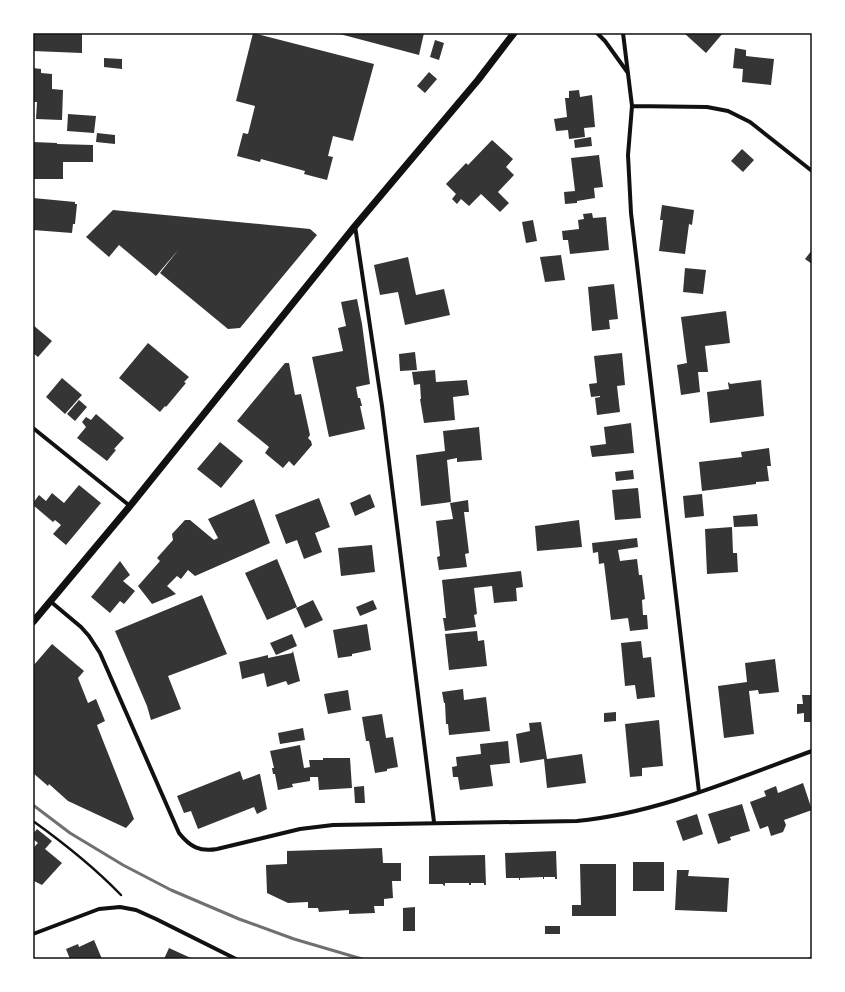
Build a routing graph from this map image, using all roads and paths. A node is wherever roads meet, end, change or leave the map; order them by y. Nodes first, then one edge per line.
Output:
1 (514, 33) edge
2 (596, 33) edge
3 (623, 33) edge
4 (628, 74) junction
5 (632, 106) junction
6 (812, 171) edge
7 (355, 226) junction
8 (33, 428) edge
9 (130, 506) junction
10 (50, 601) junction
11 (33, 622) edge
12 (812, 751) edge
13 (699, 792) junction
14 (33, 821) edge
15 (434, 822) junction
16 (136, 910) junction
17 (33, 934) edge
18 (227, 957) edge
19 (236, 959) edge

1 - 7 street
2 - 4 street
3 - 4 street
4 - 5 street
5 - 6 street
5 - 13 street
7 - 9 street
7 - 15 street
8 - 9 street
9 - 10 street
10 - 11 street
10 - 15 street
12 - 13 street
13 - 15 street
14 - 16 path
16 - 17 street
16 - 18 street
18 - 19 street

